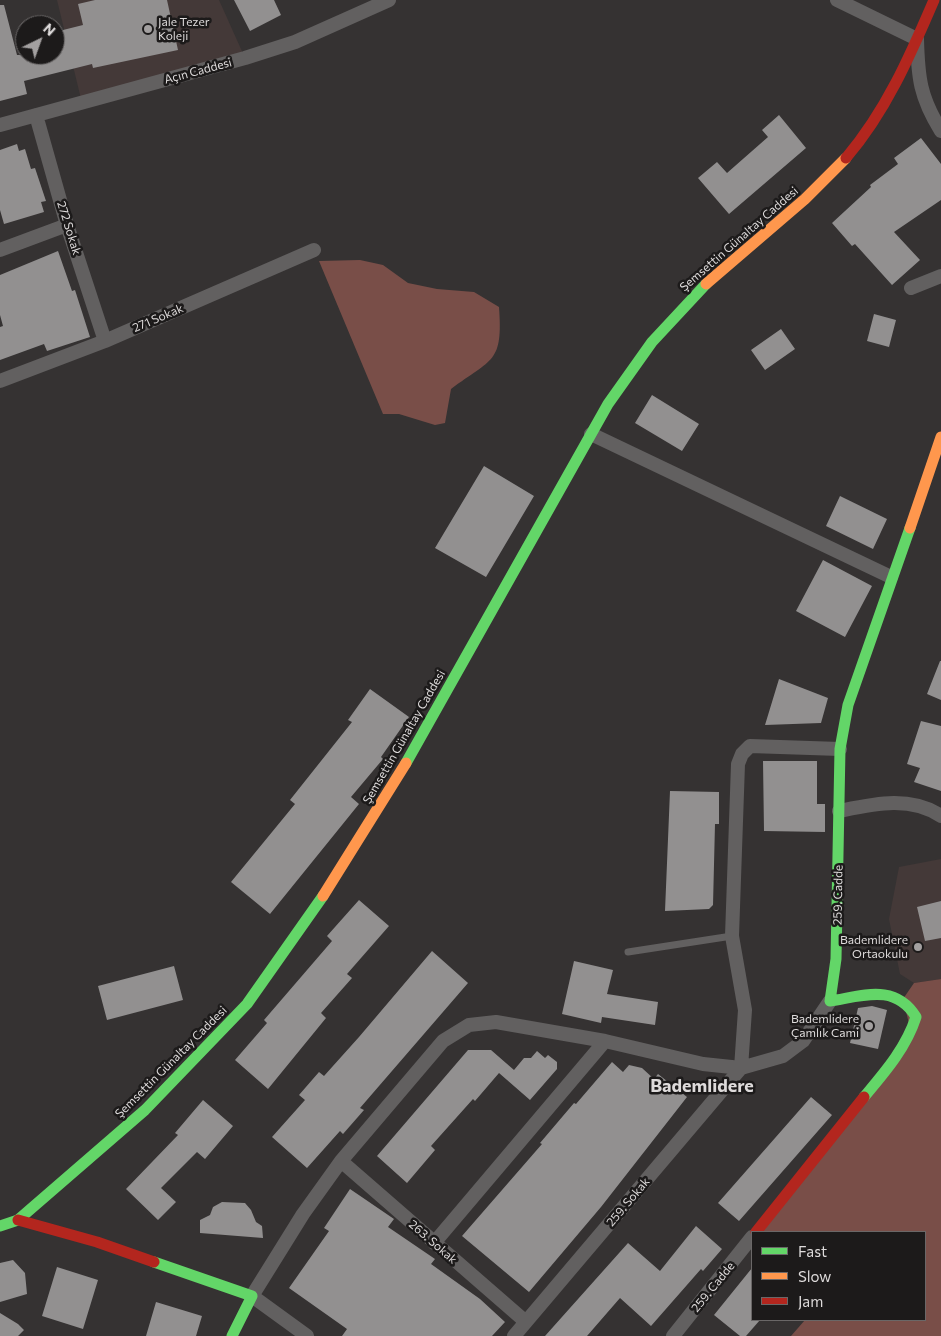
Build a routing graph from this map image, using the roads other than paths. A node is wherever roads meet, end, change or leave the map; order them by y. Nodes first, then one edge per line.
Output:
1 (389, 0) edge
2 (838, 0) edge
3 (934, 0) edge
4 (917, 39) junction
5 (36, 115) junction
6 (0, 125) edge
7 (941, 131) edge
8 (67, 225) junction
9 (0, 250) edge
10 (314, 250) dead end
11 (941, 276) edge
12 (911, 288) dead end
13 (105, 341) junction
14 (0, 381) edge
15 (592, 434) junction
16 (941, 437) edge
17 (891, 577) junction
18 (840, 749) junction
19 (839, 811) junction
20 (941, 816) edge
21 (732, 936) junction
22 (628, 952) dead end
23 (830, 1001) junction
24 (605, 1041) junction
25 (741, 1068) junction
26 (340, 1161) junction
27 (18, 1220) junction
28 (0, 1226) edge
29 (757, 1231) edge
30 (751, 1238) edge
31 (434, 1242) junction
32 (252, 1296) junction
33 (526, 1322) junction
34 (232, 1336) edge
35 (307, 1336) edge
36 (514, 1336) edge
37 (673, 1336) edge

1 - 5 street, Açın Caddesi
2 - 4 street
3 - 4 street, Şemsettin Günaltay Caddesi
4 - 7 street
4 - 15 street, Şemsettin Günaltay Caddesi
5 - 6 street, Açın Caddesi
5 - 8 street, 272 Sokak
8 - 9 street
8 - 13 street, 272 Sokak
10 - 13 street, 271 Sokak
11 - 12 street
13 - 14 street, 271 Sokak
15 - 17 street
15 - 27 street, Şemsettin Günaltay Caddesi
16 - 17 street, 259. Cadde
17 - 18 street, 259. Cadde
18 - 19 street, 259. Cadde
18 - 21 street
19 - 20 street
19 - 23 street, 259. Cadde
21 - 22 lane
21 - 25 street
23 - 25 street
23 - 29 street
24 - 25 street
24 - 26 street
24 - 31 street
25 - 33 street, 259. Sokak
26 - 31 street, 263. Sokak
26 - 32 street
27 - 28 street
27 - 32 street
30 - 37 street, 259. Cadde
31 - 33 street, 263. Sokak
32 - 34 street
32 - 35 street
33 - 36 street, 259. Sokak

